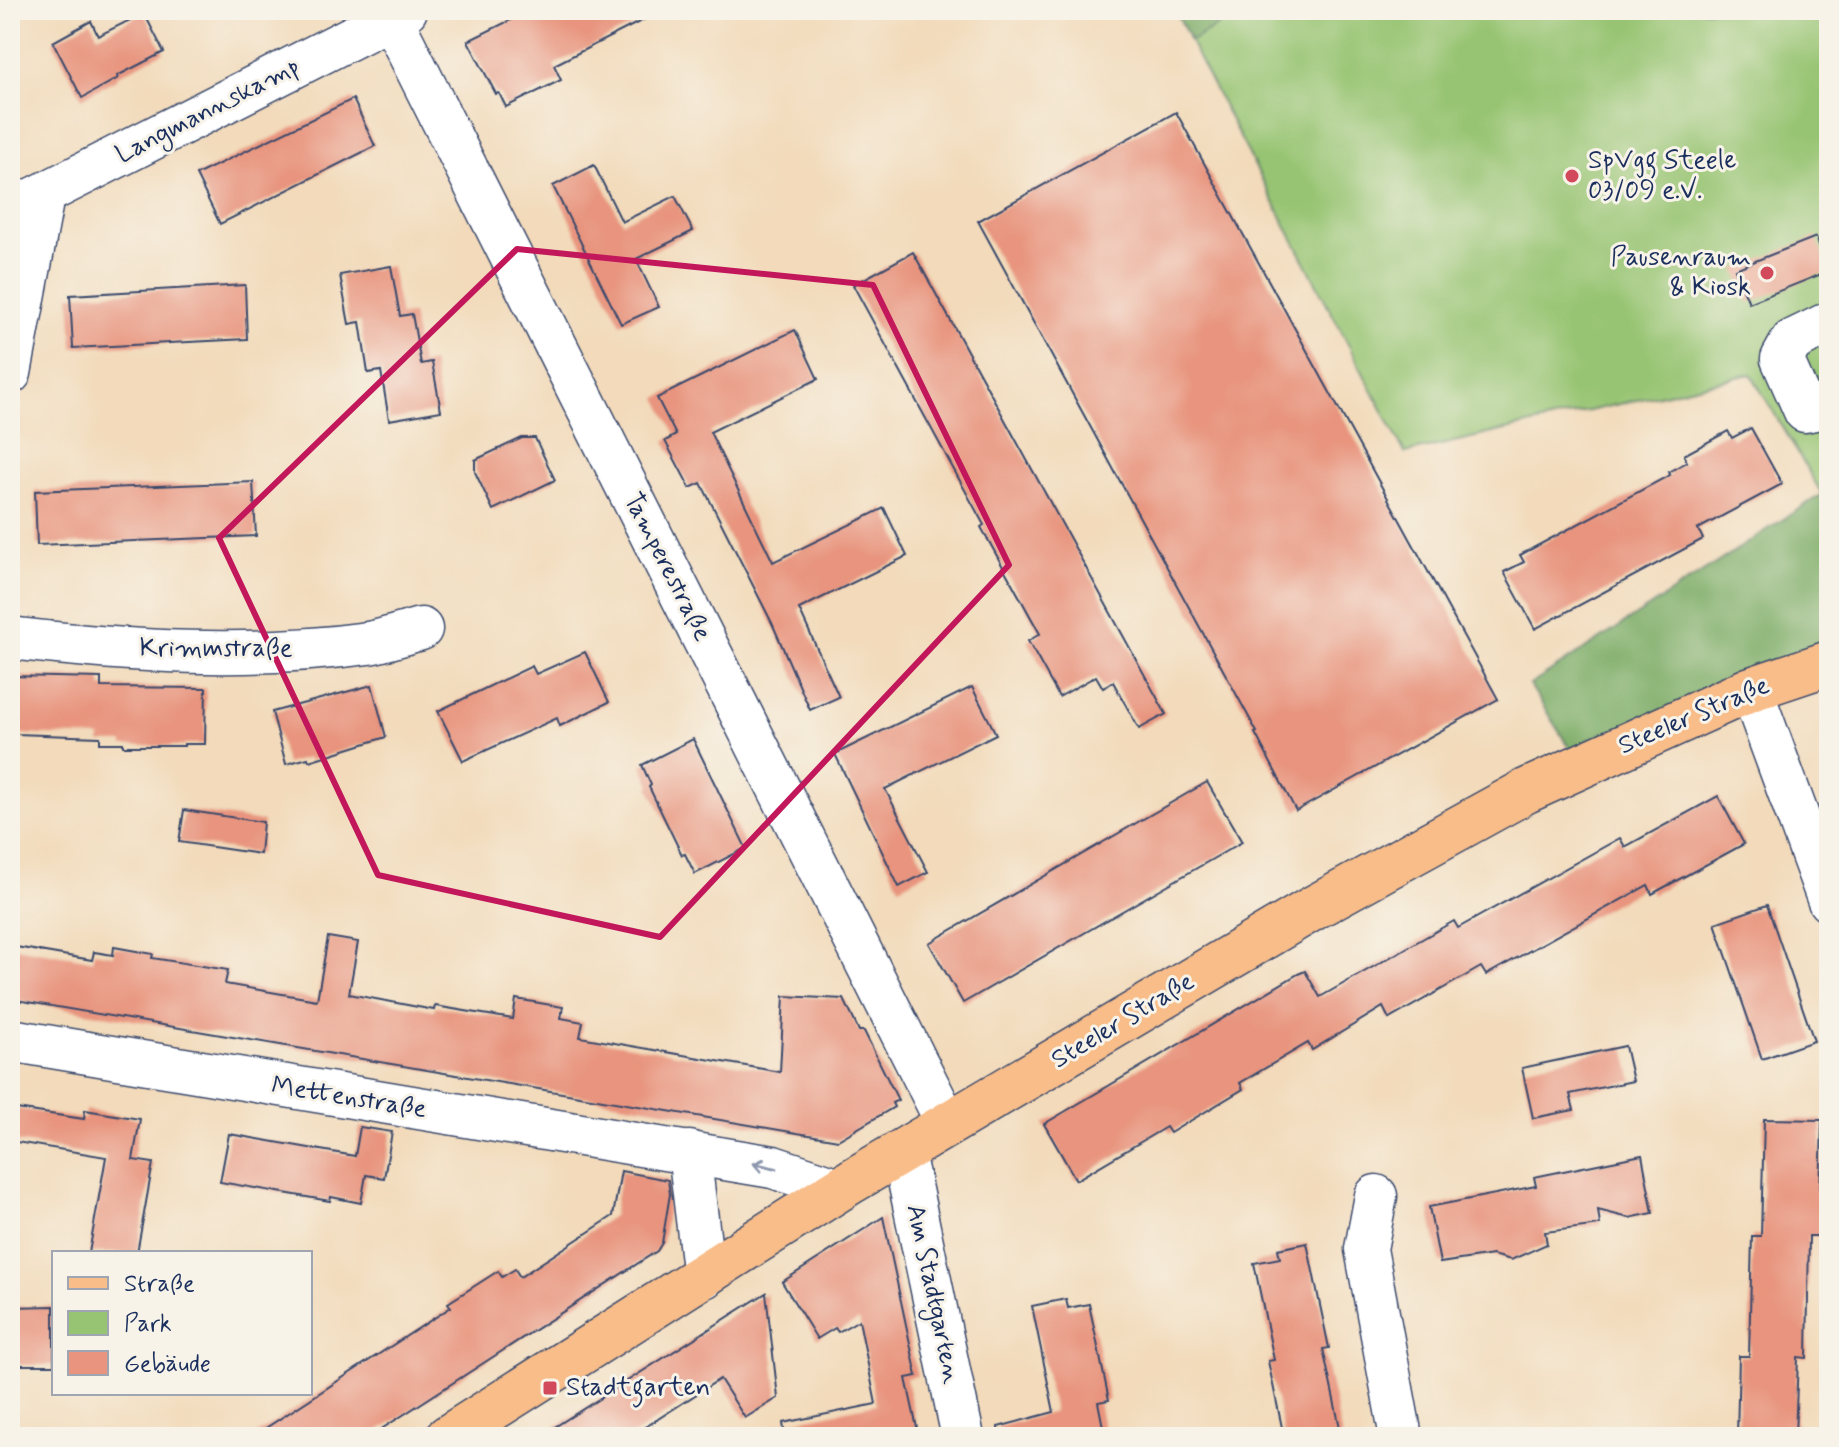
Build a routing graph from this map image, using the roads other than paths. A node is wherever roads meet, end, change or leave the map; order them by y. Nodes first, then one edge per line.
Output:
1 (394, 13) edge
2 (27, 204) edge
3 (1829, 323) edge
4 (10, 373) edge
5 (1829, 406) edge
6 (421, 629) dead end
7 (10, 638) edge
8 (1829, 663) edge
9 (1751, 689) junction
10 (1829, 901) edge
11 (10, 1040) edge
12 (948, 1125) junction
13 (689, 1152) junction
14 (903, 1152) junction
15 (839, 1189) junction
16 (1376, 1196) dead end
17 (704, 1277) junction
18 (448, 1437) edge
19 (963, 1437) edge
20 (1401, 1437) edge

1 - 2 street, Langmannskamp
1 - 12 street, Tamperestraße
2 - 4 street
3 - 5 street
6 - 7 street, Krimmstraße
8 - 9 main road, Steeler Straße
9 - 10 street
9 - 12 main road, Steeler Straße
11 - 13 street, Mettenstraße
12 - 14 main road, Steeler Straße
15 -> 13 street, Mettenstraße
13 - 17 street
14 - 15 main road, Steeler Straße
14 - 19 street, Am Stadtgarten
15 - 17 main road, Steeler Straße
16 - 20 street
17 - 18 main road, Steeler Straße

